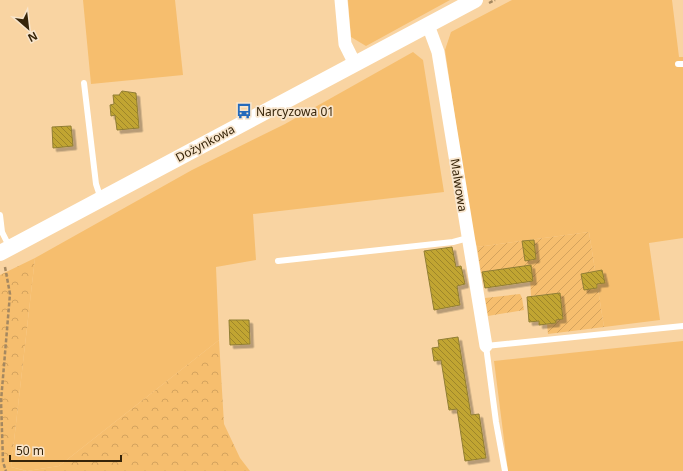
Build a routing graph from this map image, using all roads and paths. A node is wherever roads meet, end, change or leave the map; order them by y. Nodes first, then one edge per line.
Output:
1 (341, 0) edge
2 (475, 0) edge
3 (428, 26) junction
4 (356, 64) junction
5 (84, 83) dead end
6 (101, 199) junction
7 (0, 216) edge
8 (468, 238) junction
9 (3, 252) edge
10 (278, 261) dead end
11 (683, 326) edge
12 (486, 346) junction
13 (6, 471) edge
14 (505, 471) edge

1 - 4 street
2 - 3 street, Dożynkowa
3 - 4 street, Dożynkowa
3 - 8 street, Malwowa
4 - 6 street, Dożynkowa
5 - 6 lane
6 - 9 street, Dożynkowa
7 - 9 lane
8 - 10 lane
8 - 12 street, Malwowa
9 - 13 path
11 - 12 lane
12 - 14 lane

